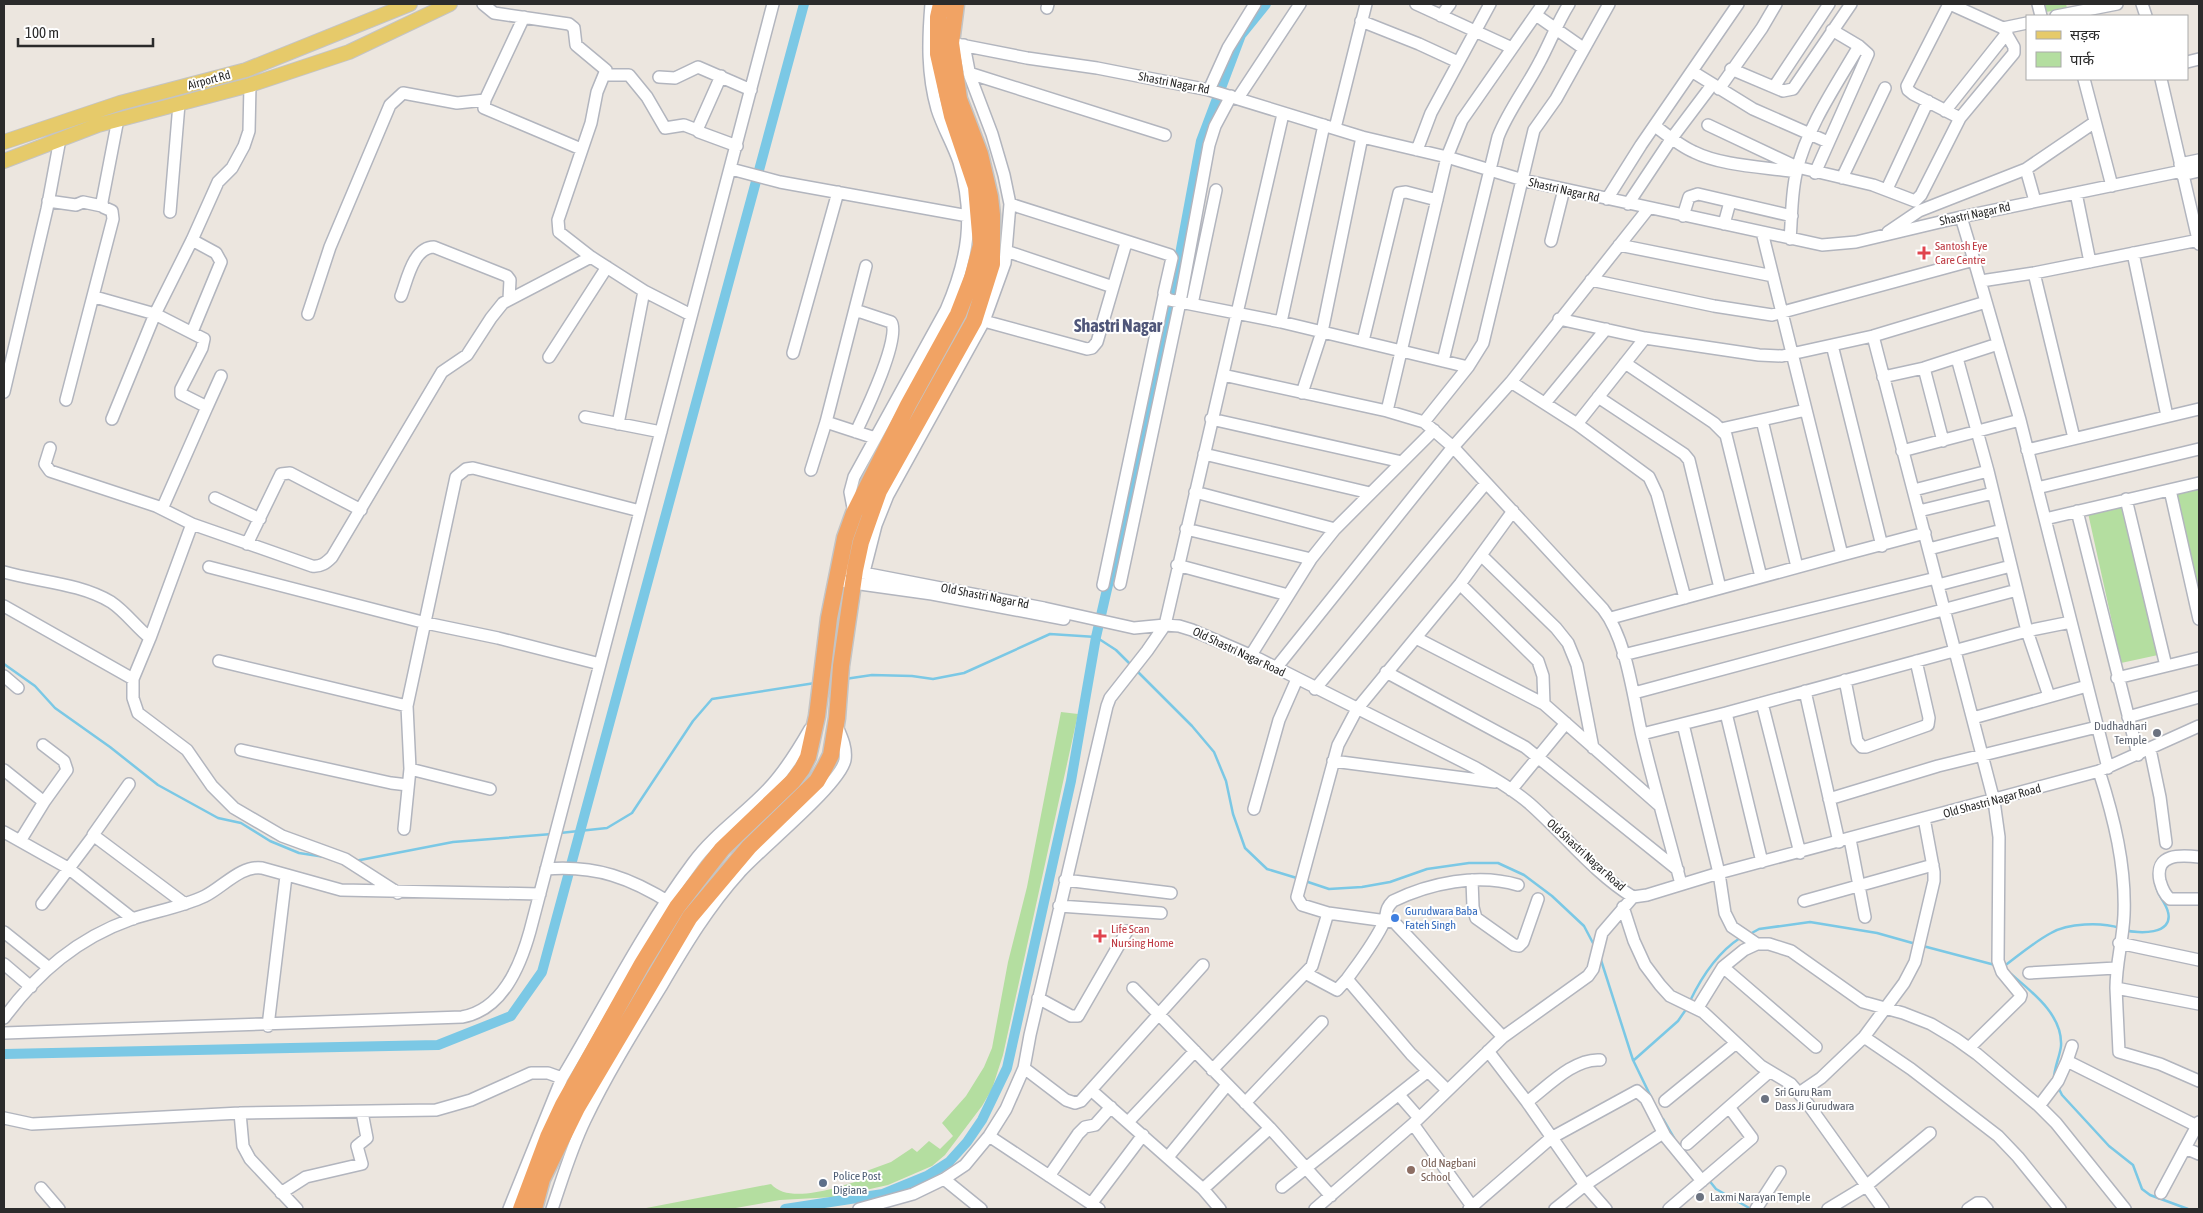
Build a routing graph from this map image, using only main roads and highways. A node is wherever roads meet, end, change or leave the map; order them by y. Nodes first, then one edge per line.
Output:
1 (410, 4) edge
2 (450, 4) edge
3 (941, 4) edge
4 (956, 4) edge
5 (4, 142) edge
6 (4, 161) edge
7 (850, 575) junction
8 (683, 912) junction
9 (521, 1209) edge
10 (534, 1209) edge

1 - 5 main road, Airport Rd
2 - 6 main road
3 - 7 highway
4 - 7 highway
7 - 8 highway
7 - 8 highway
8 - 9 highway
8 - 10 highway

